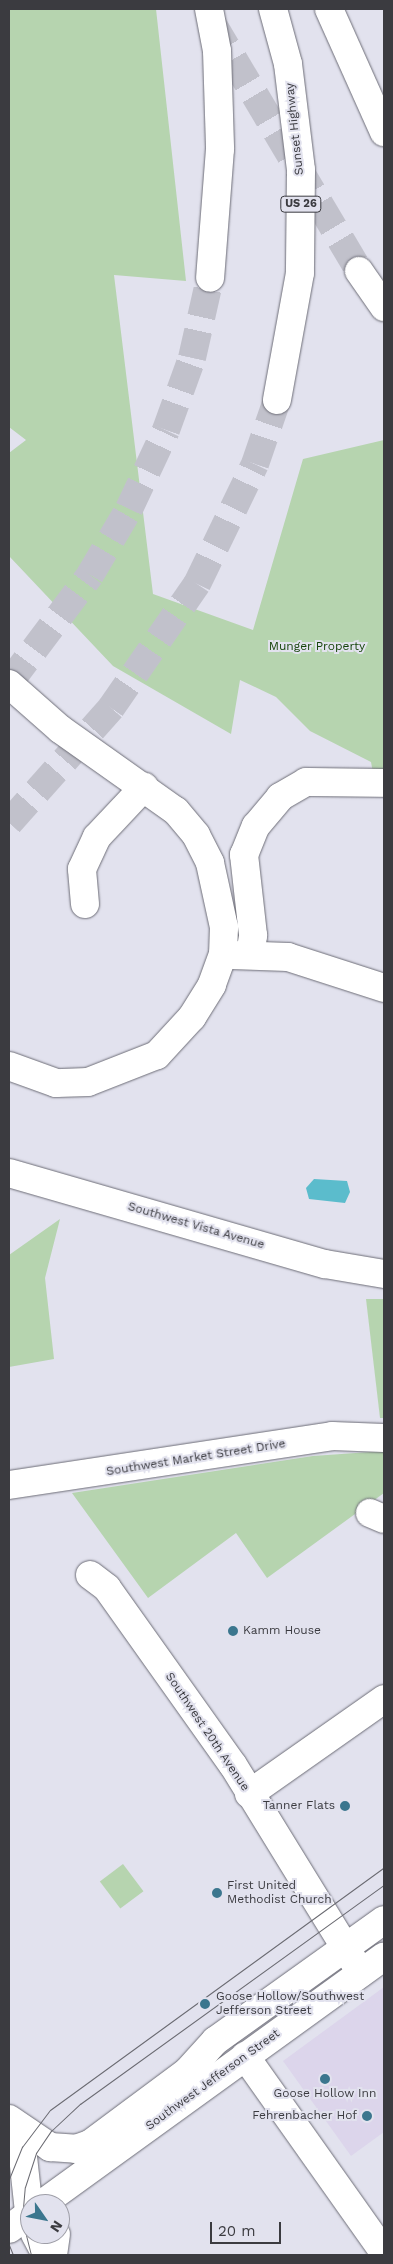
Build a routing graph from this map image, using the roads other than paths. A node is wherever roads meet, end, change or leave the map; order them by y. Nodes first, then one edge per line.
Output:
1 (209, 9) edge
2 (273, 9) edge
3 (329, 9) edge
4 (384, 132) edge
5 (359, 271) tunnel mouth
6 (210, 278) tunnel mouth
7 (384, 307) edge
8 (277, 400) tunnel mouth
9 (9, 684) edge
10 (384, 783) edge
11 (144, 786) junction
12 (86, 904) dead end
13 (223, 954) junction
14 (250, 955) junction
15 (384, 988) edge
16 (9, 1066) edge
17 (9, 1173) edge
18 (384, 1274) edge
19 (384, 1438) edge
20 (9, 1485) edge
21 (90, 1575) dead end
22 (384, 1699) edge
23 (249, 1794) junction
24 (384, 1920) edge
25 (345, 1948) junction
26 (384, 1956) edge
27 (361, 1973) junction
28 (246, 2056) junction
29 (14, 2124) edge
30 (68, 2184) junction
31 (25, 2194) edge
32 (57, 2194) edge
33 (65, 2194) edge
34 (384, 2252) edge

1 - 6 main road
2 - 8 main road, Sunset Highway / US 26
3 - 4 main road
5 - 7 main road
9 - 11 main road
10 - 14 main road
11 - 12 main road
11 - 13 main road
13 - 14 main road
13 - 16 main road
14 - 15 main road
17 - 18 main road, Southwest Vista Avenue
19 - 20 main road, Southwest Market Street Drive
21 - 23 main road, Southwest 20th Avenue
22 - 23 main road
23 - 25 main road, Southwest 20th Avenue
24 - 25 main road, Southwest Jefferson Street
25 - 27 main road, Southwest 20th Avenue
25 - 29 main road, Southwest Jefferson Street
26 - 27 main road, Southwest Jefferson Street
27 - 28 main road, Southwest Jefferson Street
28 - 30 main road, Southwest Jefferson Street
28 - 34 main road
29 - 31 main road
30 - 32 main road, Southwest Jefferson Street
30 - 33 main road

